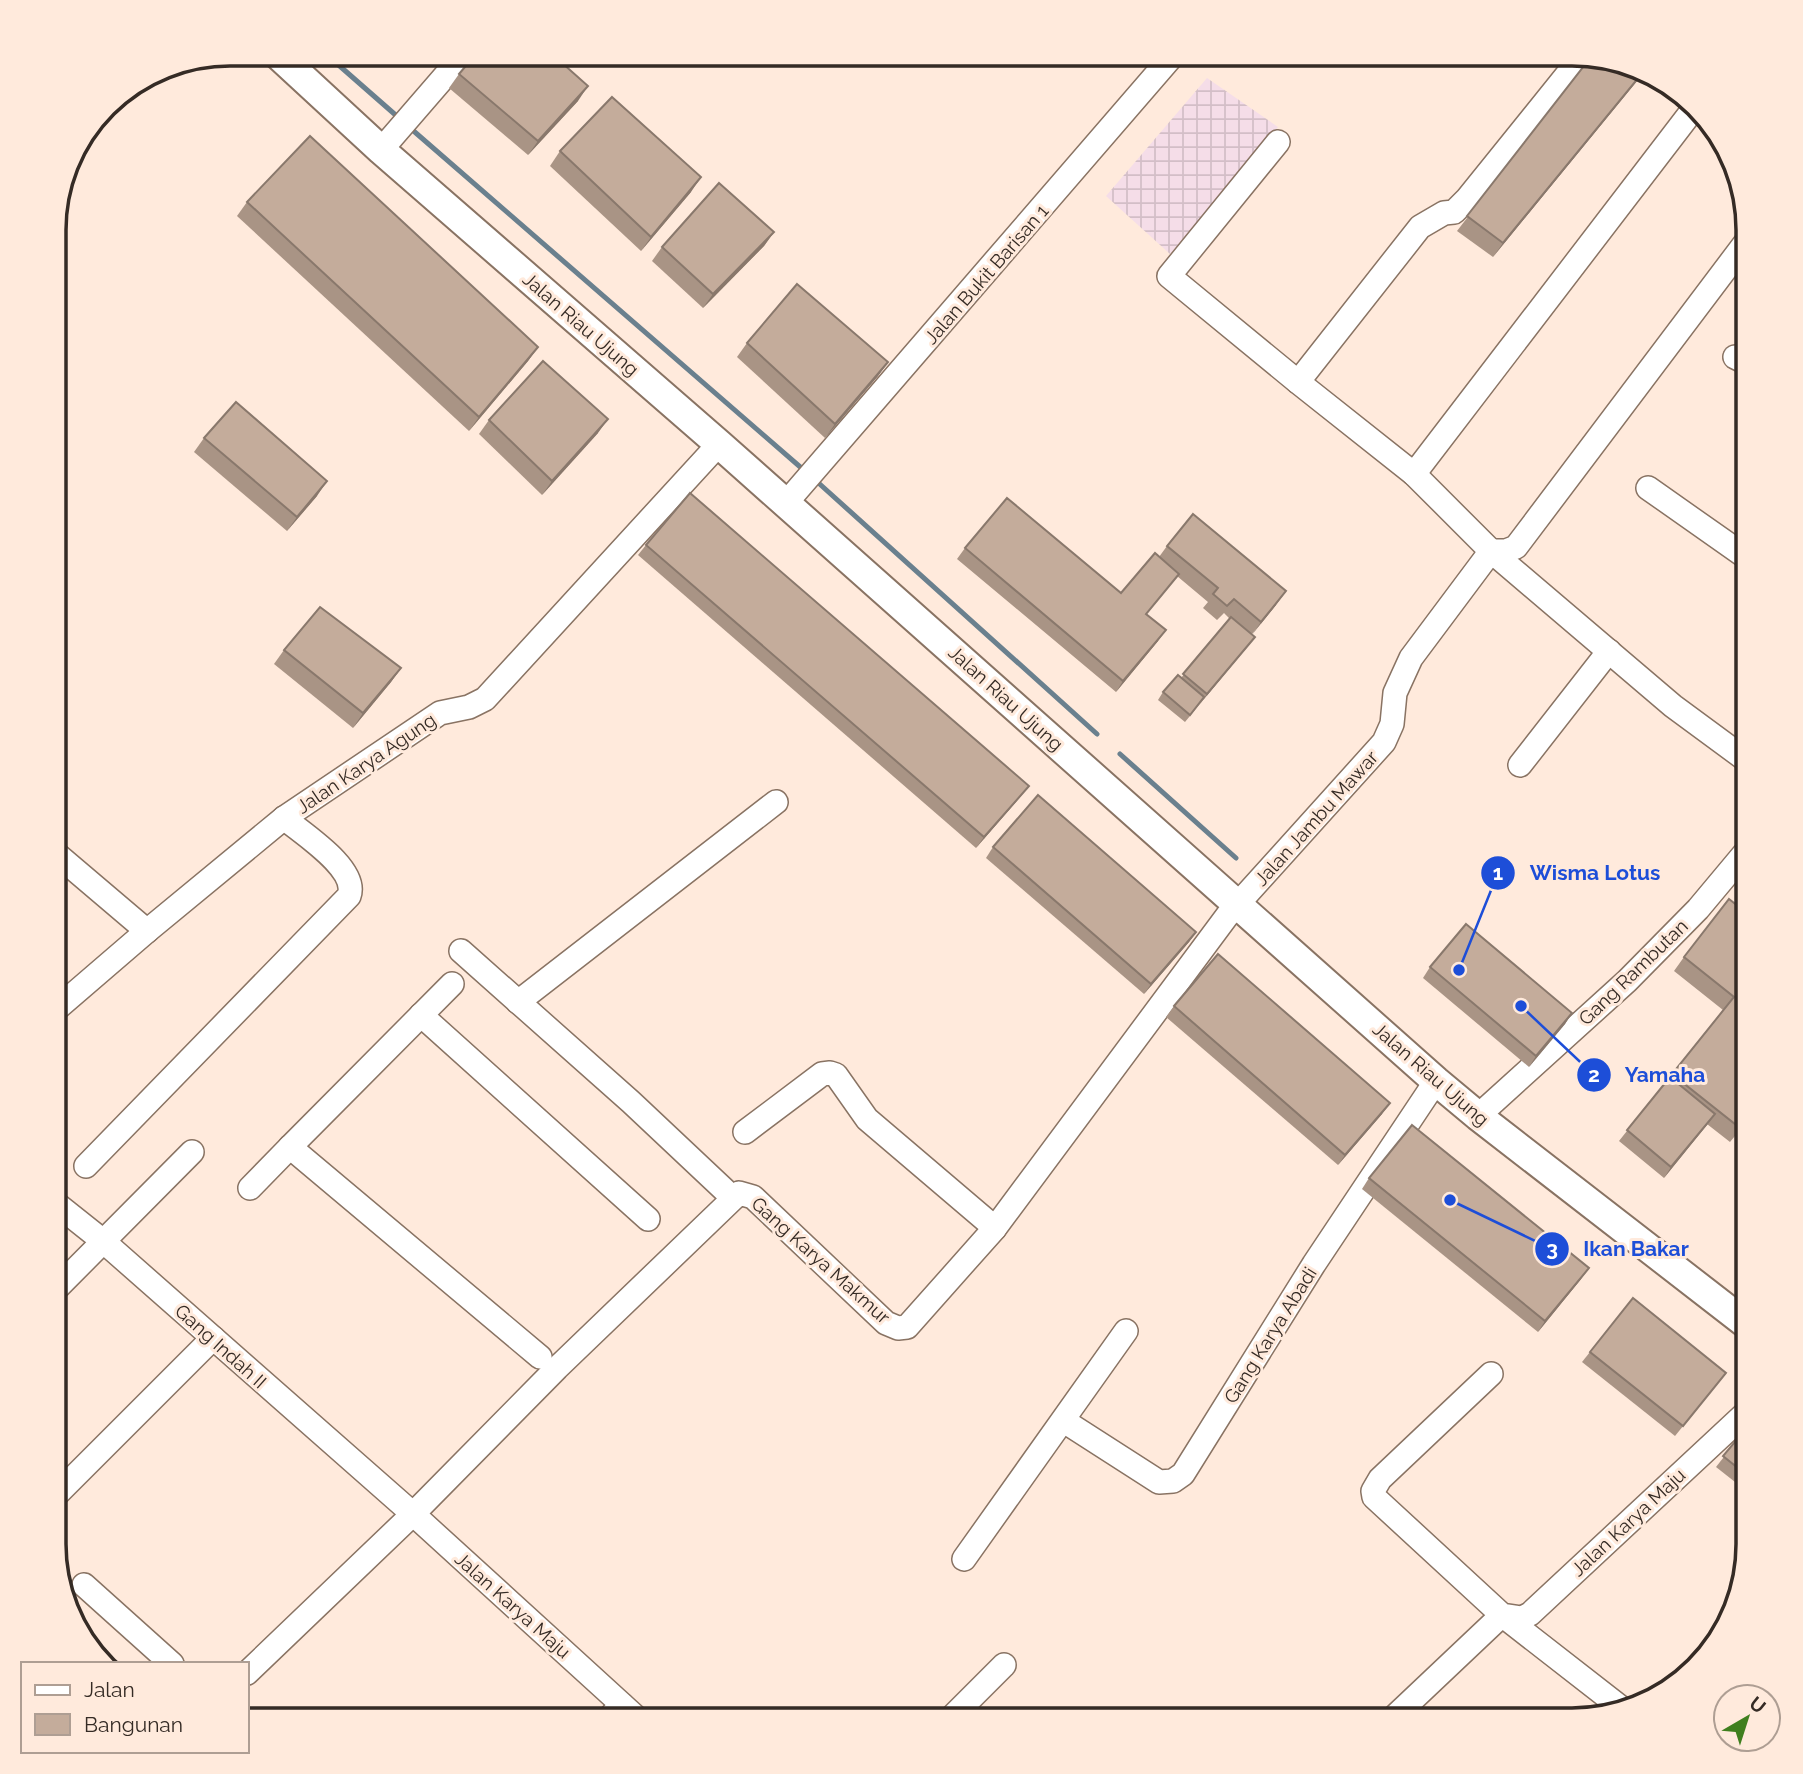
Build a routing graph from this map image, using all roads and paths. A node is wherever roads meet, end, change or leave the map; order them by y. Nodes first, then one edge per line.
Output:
1 (293, 67) edge
2 (452, 67) edge
3 (1163, 67) edge
4 (1573, 67) edge
5 (1689, 115) edge
6 (387, 141) junction
7 (1278, 142) dead end
8 (1736, 255) edge
9 (1297, 382) junction
10 (719, 444) junction
11 (1414, 474) junction
12 (1648, 488) dead end
13 (791, 498) junction
14 (1736, 550) edge
15 (1491, 551) junction
16 (1609, 651) junction
17 (1736, 752) edge
18 (1520, 765) dead end
19 (776, 802) dead end
20 (284, 818) junction
21 (67, 863) edge
22 (1736, 864) edge
23 (1239, 904) junction
24 (147, 931) junction
25 (461, 951) dead end
26 (452, 984) dead end
27 (66, 1000) edge
28 (518, 1002) junction
29 (421, 1015) junction
30 (1436, 1081) junction
31 (1478, 1116) junction
32 (745, 1132) dead end
33 (290, 1147) junction
34 (192, 1152) dead end
35 (86, 1166) dead end
36 (250, 1188) dead end
37 (733, 1198) junction
38 (66, 1212) edge
39 (648, 1219) dead end
40 (995, 1228) junction
41 (103, 1241) junction
42 (66, 1278) edge
43 (1736, 1316) edge
44 (1126, 1331) dead end
45 (213, 1338) junction
46 (540, 1357) dead end
47 (1491, 1374) dead end
48 (1064, 1421) junction
49 (1736, 1422) edge
50 (66, 1485) edge
51 (386, 1492) joint
52 (412, 1514) junction
53 (964, 1559) dead end
54 (84, 1585) dead end
55 (1502, 1615) junction
56 (170, 1662) edge
57 (1004, 1665) dead end
58 (248, 1672) edge
59 (1614, 1702) edge
60 (615, 1708) edge
61 (961, 1708) edge
62 (1404, 1708) edge

1 - 6 main road, Jalan Riau Ujung
2 - 6 street
3 - 13 street, Jalan Bukit Barisan 1
4 - 9 street
5 - 11 street
6 - 10 main road, Jalan Riau Ujung
7 - 9 street
8 - 15 street
9 - 11 street
10 - 13 main road, Jalan Riau Ujung
10 - 20 street, Jalan Karya Agung
11 - 15 street
12 - 14 street
13 - 23 main road, Jalan Riau Ujung
15 - 16 street
15 - 23 street, Jalan Jambu Mawar
16 - 17 street
16 - 18 street
19 - 28 street
20 - 24 street, Jalan Karya Agung
20 - 35 street
21 - 24 street
22 - 31 street, Gang Rambutan
23 - 30 main road, Jalan Riau Ujung
23 - 40 street, Gang Karya Makmur
24 - 27 street, Jalan Karya Agung
25 - 28 street
26 - 29 street
28 - 37 street
29 - 33 street
29 - 39 street
30 - 31 main road, Jalan Riau Ujung
30 - 48 street, Gang Karya Abadi
31 - 43 main road, Jalan Riau Ujung
32 - 40 street
33 - 36 street
33 - 46 street
34 - 41 street
37 - 40 street, Gang Karya Makmur
37 - 52 street, Gang Karya Makmur
38 - 41 street, Gang Indah II
41 - 42 street
41 - 45 street, Gang Indah II
44 - 48 street
45 - 50 street
45 - 51 street, Gang Indah II
47 - 55 street
48 - 53 street
49 - 55 street, Jalan Karya Maju
51 - 52 street, Jalan Karya Maju
52 - 58 street, Gang Karya Makmur
52 - 60 street, Jalan Karya Maju
54 - 56 street
55 - 59 street
55 - 62 street
57 - 61 street

